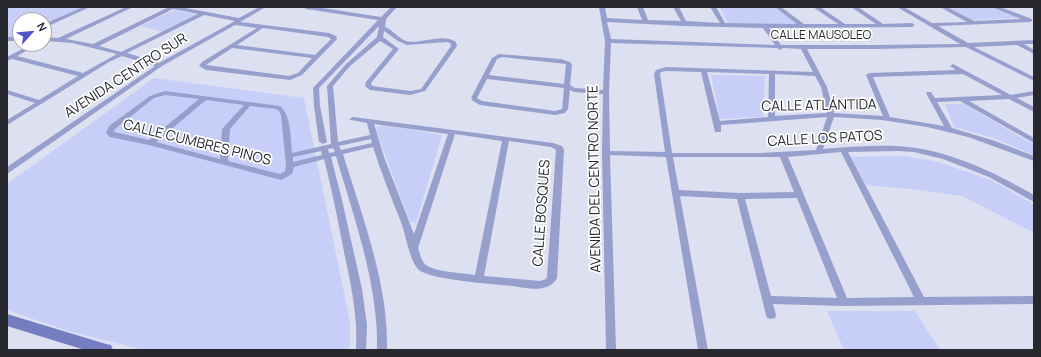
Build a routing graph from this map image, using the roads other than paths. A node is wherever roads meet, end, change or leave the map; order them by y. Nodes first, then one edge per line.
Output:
1 (87, 7) edge
2 (130, 7) edge
3 (172, 7) edge
4 (263, 7) edge
5 (306, 7) edge
6 (350, 7) edge
7 (394, 7) edge
8 (602, 7) edge
9 (640, 7) edge
10 (676, 7) edge
11 (713, 7) edge
12 (778, 7) edge
13 (816, 7) edge
14 (854, 7) edge
15 (900, 7) edge
16 (943, 7) edge
17 (995, 7) edge
18 (204, 13) junction
19 (342, 13) junction
20 (383, 19) junction
21 (239, 20) junction
22 (604, 20) junction
23 (1032, 21) edge
24 (52, 22) edge
25 (646, 22) junction
26 (973, 22) junction
27 (233, 23) junction
28 (685, 24) junction
29 (724, 25) junction
30 (931, 25) junction
31 (765, 26) junction
32 (803, 26) junction
33 (845, 26) junction
34 (883, 26) junction
35 (912, 26) dead end
36 (260, 28) junction
37 (382, 28) junction
38 (380, 38) junction
39 (52, 40) edge
40 (58, 40) junction
41 (608, 41) junction
42 (1034, 42) edge
43 (1017, 43) junction
44 (230, 46) junction
45 (968, 46) junction
46 (92, 47) junction
47 (780, 48) junction
48 (804, 48) junction
49 (21, 52) edge
50 (1034, 52) edge
51 (123, 54) junction
52 (317, 57) junction
53 (10, 58) edge
54 (160, 65) junction
55 (953, 66) dead end
56 (704, 71) junction
57 (965, 72) junction
58 (772, 73) junction
59 (818, 74) junction
60 (82, 75) junction
61 (486, 77) junction
62 (1034, 79) edge
63 (567, 86) junction
64 (606, 89) junction
65 (7, 92) edge
66 (929, 92) dead end
67 (1034, 93) edge
68 (1011, 97) junction
69 (205, 98) junction
70 (933, 100) junction
71 (963, 100) junction
72 (39, 102) junction
73 (248, 104) junction
74 (1034, 110) edge
75 (831, 116) junction
76 (887, 118) junction
77 (353, 119) dead end
78 (771, 119) junction
79 (370, 122) junction
80 (7, 123) edge
81 (949, 129) junction
82 (452, 132) junction
83 (373, 136) junction
84 (506, 139) junction
85 (1034, 141) edge
86 (150, 143) junction
87 (376, 144) junction
88 (325, 149) junction
89 (337, 149) junction
90 (820, 151) junction
91 (844, 151) junction
92 (606, 153) junction
93 (669, 155) junction
94 (783, 155) junction
95 (289, 156) junction
96 (1034, 159) edge
97 (224, 162) junction
98 (290, 165) junction
99 (7, 171) edge
100 (676, 193) junction
101 (800, 195) junction
102 (740, 196) junction
103 (1034, 199) edge
104 (414, 247) junction
105 (479, 279) junction
106 (768, 300) junction
107 (1034, 300) edge
108 (921, 301) junction
109 (844, 302) junction
110 (771, 314) dead end
111 (7, 320) edge
112 (106, 350) edge
113 (361, 350) edge
114 (382, 350) edge
115 (611, 350) edge
116 (703, 350) edge

1 - 24 street
2 - 40 street
3 - 18 street
3 - 46 street
4 - 21 street, AVENIDA CENTRO SUR
5 - 19 street
6 - 19 street
7 - 20 street
8 - 22 street, AVENIDA DEL CENTRO NORTE
9 - 25 street
10 - 28 street
11 - 29 street
12 - 32 street
13 - 33 street
14 - 34 street
15 - 30 street
16 - 26 street
17 - 23 street
18 - 21 street
18 - 51 street
19 - 20 street
20 - 37 street
20 - 88 street
21 - 27 street, AVENIDA CENTRO SUR
22 - 25 street
22 - 41 street, AVENIDA DEL CENTRO NORTE
23 - 26 street
25 - 28 street
26 - 30 street
27 - 36 street
27 - 54 street, AVENIDA CENTRO SUR
28 - 29 street
29 - 31 street
30 - 45 street
31 - 32 street
31 - 47 street
32 - 33 street
33 - 34 street
34 - 35 street
36 - 44 street
36 - 52 street
37 - 38 street
37 - 38 street
38 - 89 street
39 - 40 street
40 - 46 street
41 - 47 street, CALLE MAUSOLEO
41 - 64 street, AVENIDA DEL CENTRO NORTE
42 - 43 street, CALLE MAUSOLEO
43 - 45 street, CALLE MAUSOLEO
43 - 50 street
44 - 52 street
44 - 52 street
45 - 48 street, CALLE MAUSOLEO
45 - 62 street
46 - 51 street
47 - 48 street, CALLE MAUSOLEO
48 - 59 street
49 - 53 street
51 - 54 street
51 - 60 street
53 - 60 street
54 - 99 street, AVENIDA CENTRO SUR
55 - 57 street
56 - 58 street
56 - 78 street, CALLE ATLÁNTIDA
56 - 93 street
57 - 68 street
57 - 76 street
58 - 59 street
58 - 78 street
59 - 75 street
60 - 72 street
61 - 63 street
61 - 63 street
61 - 63 street
63 - 64 street
64 - 92 street, AVENIDA DEL CENTRO NORTE
65 - 72 street
66 - 70 street
67 - 68 street
68 - 71 street
68 - 74 street
69 - 73 street, CALLE CUMBRES PINOS
69 - 86 street
69 - 86 street, CALLE CUMBRES PINOS
70 - 71 street
70 - 81 street
71 - 85 street
72 - 80 street
73 - 95 street, CALLE CUMBRES PINOS
73 - 97 street
75 - 76 street, CALLE ATLÁNTIDA
75 - 78 street, CALLE ATLÁNTIDA
75 - 90 street
76 - 81 street, CALLE ATLÁNTIDA
77 - 79 street
79 - 82 street, CALLE BOSQUES
79 - 83 street, CALLE BOSQUES
81 - 96 street, CALLE ATLÁNTIDA
82 - 84 street, CALLE BOSQUES
82 - 104 street
83 - 87 street, CALLE BOSQUES
83 - 89 street
84 - 105 street
84 - 105 street, CALLE BOSQUES
86 - 97 street, CALLE CUMBRES PINOS
87 - 89 street
87 - 104 street, CALLE BOSQUES
88 - 89 street
88 - 95 street
88 - 98 street
88 - 113 street
89 - 114 street
90 - 91 street, CALLE LOS PATOS
90 - 94 street, CALLE LOS PATOS
91 - 103 street, CALLE LOS PATOS
91 - 108 street
92 - 93 street, CALLE LOS PATOS
92 - 115 street, AVENIDA DEL CENTRO NORTE
93 - 94 street, CALLE LOS PATOS
93 - 100 street
94 - 101 street
95 - 98 street, CALLE CUMBRES PINOS
97 - 98 street, CALLE CUMBRES PINOS
100 - 102 street
100 - 116 street
101 - 102 street
101 - 109 street
102 - 106 street
104 - 105 street, CALLE BOSQUES
106 - 109 street
106 - 110 street
107 - 108 street
108 - 109 street
111 - 112 main road

